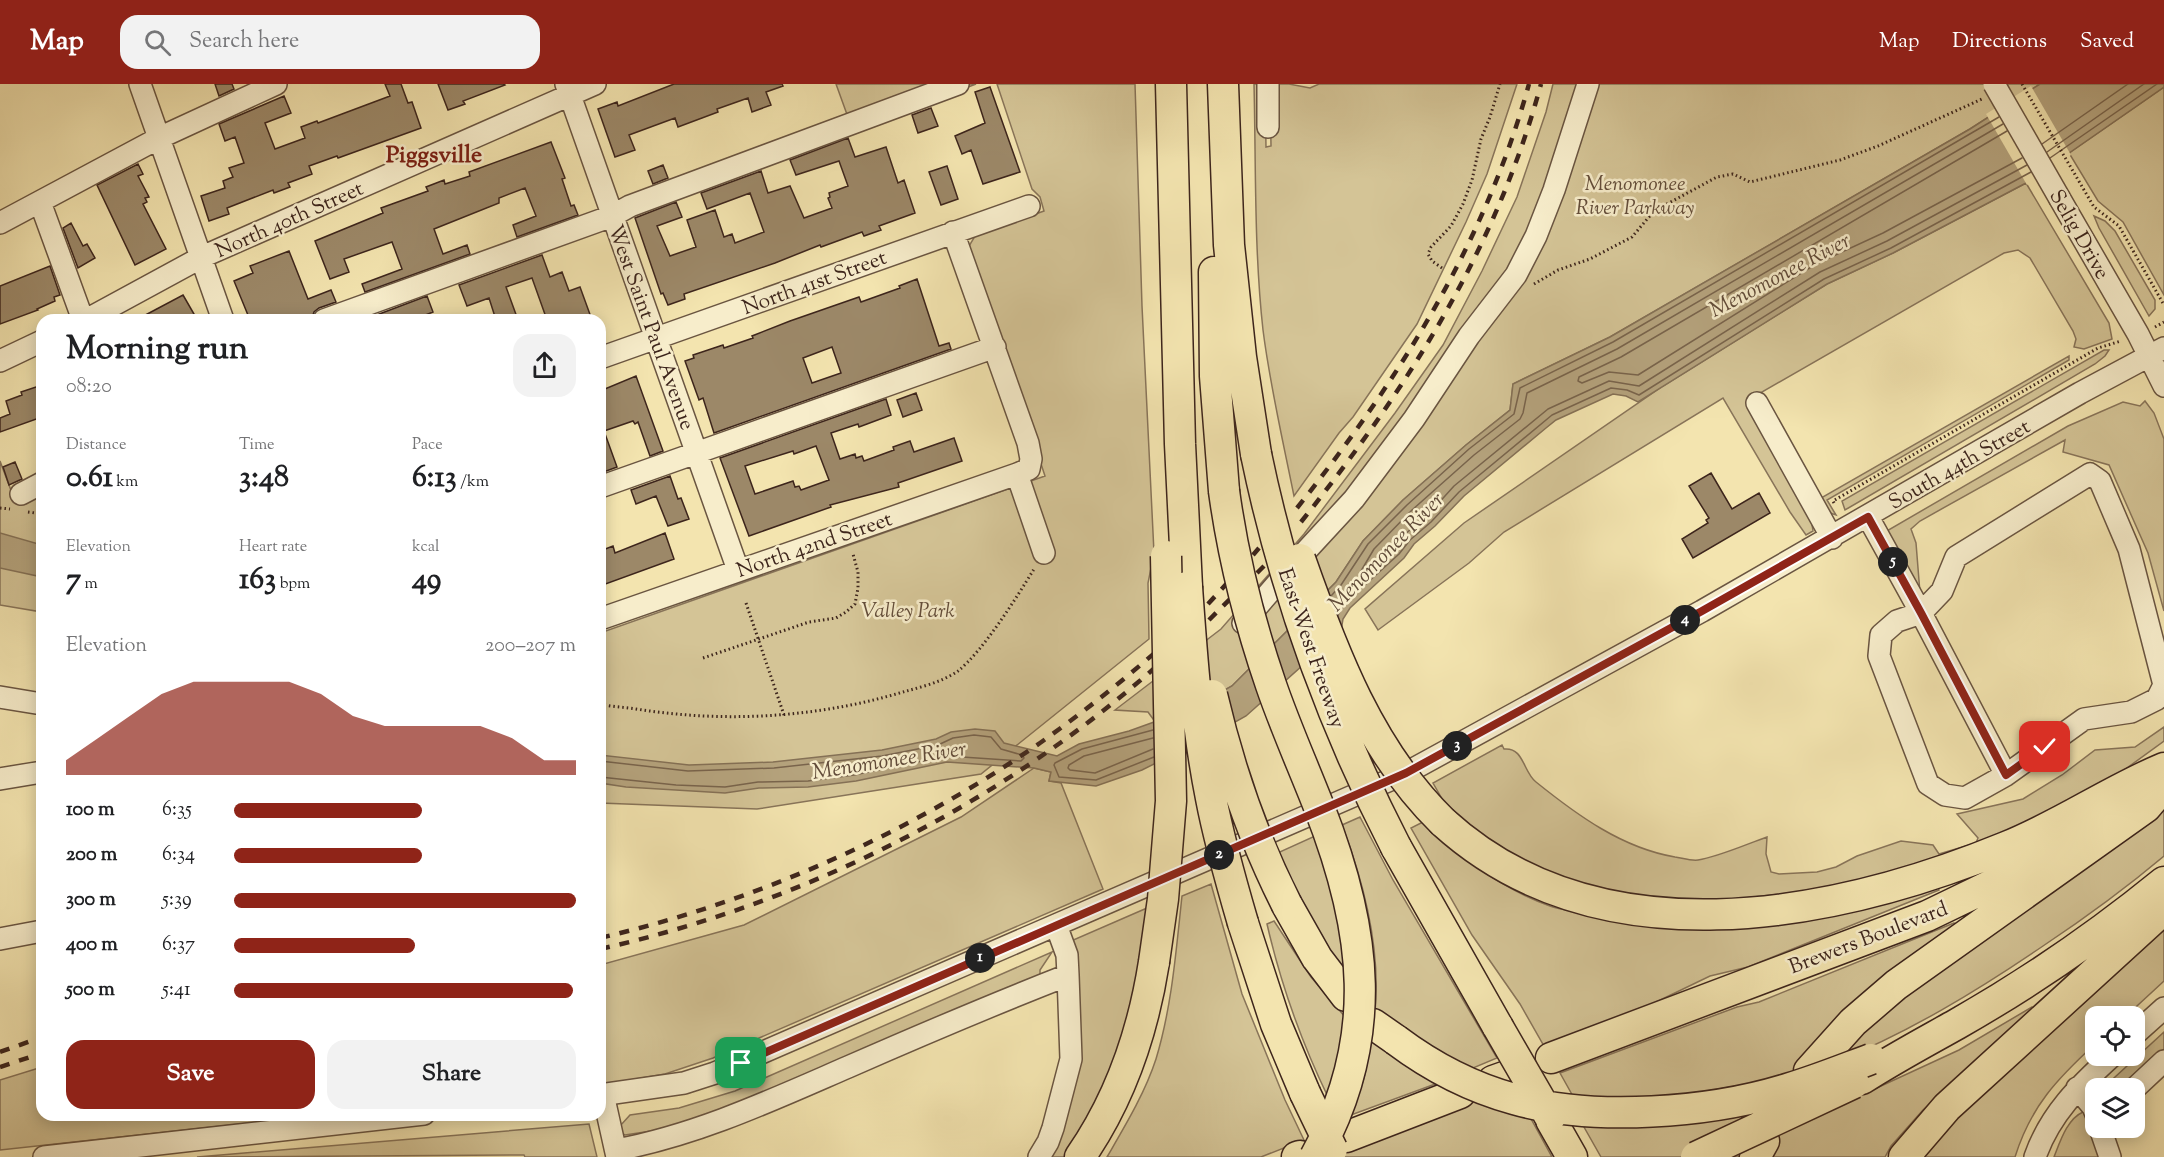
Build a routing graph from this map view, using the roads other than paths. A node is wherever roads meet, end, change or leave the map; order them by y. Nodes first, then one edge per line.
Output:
1 (140, 84) edge
2 (276, 84) edge
3 (595, 84) edge
4 (958, 84) edge
5 (1223, 84) edge
6 (1268, 84) edge
7 (1588, 84) edge
8 (567, 89) edge
9 (1989, 91) edge
10 (1171, 97) edge
11 (1268, 127) dead end
12 (159, 138) junction
13 (1227, 192) junction
14 (40, 202) junction
15 (1029, 206) dead end
16 (612, 216) junction
17 (0, 223) edge
18 (953, 232) junction
19 (202, 257) junction
20 (82, 314) edge
21 (95, 314) edge
22 (222, 314) edge
23 (341, 314) edge
24 (656, 339) junction
25 (36, 344) edge
26 (996, 347) junction
27 (2157, 351) edge
28 (606, 356) edge
29 (0, 362) edge
30 (2164, 386) edge
31 (1758, 403) dead end
32 (697, 454) junction
33 (1256, 454) junction
34 (1023, 472) junction
35 (606, 485) edge
36 (36, 486) edge
37 (21, 494) dead end
38 (1868, 517) junction
39 (1832, 538) junction
40 (1175, 546) junction
41 (1044, 553) road end
42 (738, 570) junction
43 (1187, 587) junction
44 (1921, 613) junction
45 (606, 617) edge
46 (1243, 624) dead end
47 (0, 697) edge
48 (36, 703) edge
49 (2164, 768) edge
50 (36, 773) edge
51 (2006, 775) junction
52 (2164, 775) edge
53 (0, 779) edge
54 (2164, 786) edge
55 (2164, 882) edge
56 (2164, 909) edge
57 (1056, 925) junction
58 (36, 932) edge
59 (0, 939) edge
60 (1068, 975) junction
61 (1347, 996) dead end
62 (2164, 1008) edge
63 (2145, 1025) edge
64 (1384, 1032) dead end
65 (1551, 1058) dead end
66 (2164, 1061) edge
67 (2101, 1066) edge
68 (1866, 1069) junction
69 (1809, 1071) dead end
70 (2145, 1079) edge
71 (2077, 1088) junction
72 (606, 1093) edge
73 (1460, 1093) dead end
74 (2085, 1098) edge
75 (606, 1111) edge
76 (364, 1121) edge
77 (2103, 1138) edge
78 (1341, 1147) edge
79 (641, 1151) edge
80 (616, 1153) edge
81 (53, 1157) edge
82 (1039, 1157) edge
83 (1080, 1157) edge
84 (1304, 1157) edge
85 (1572, 1157) edge
86 (1696, 1157) edge
87 (1904, 1157) edge
88 (2036, 1157) edge
89 (2110, 1157) edge

1 - 12 street
2 - 12 street
3 - 8 street, North 40th Street
4 - 16 street
5 - 13 highway, East-West Freeway
6 - 11 street
7 - 46 street
8 - 16 street, West Saint Paul Avenue
8 - 19 street, North 40th Street
9 - 27 street, Selig Drive, bridge
10 - 40 highway
12 - 14 street
12 - 19 street
13 - 33 highway, East-West Freeway
13 - 84 highway, bridge
14 - 17 street
14 - 20 street
15 - 18 street, North 41st Street
16 - 23 street
16 - 24 street, West Saint Paul Avenue
18 - 24 street, North 41st Street
18 - 26 street
19 - 21 street, North 40th Street
19 - 22 street
24 - 28 street, North 41st Street
24 - 32 street, West Saint Paul Avenue
25 - 29 street
26 - 32 street
26 - 34 street
27 - 30 street, Selig Drive
27 - 38 street, South 44th Street
31 - 39 street
32 - 35 street
32 - 42 street, West Saint Paul Avenue
33 - 49 highway, bridge
33 - 85 highway, East-West Freeway, bridge
34 - 41 street
34 - 42 street, North 42nd Street
36 - 37 street
38 - 39 street, South 44th Street
38 - 44 street
39 - 57 street, South 44th Street
40 - 43 highway
40 - 83 highway, bridge
42 - 45 street, North 42nd Street
43 - 61 highway, bridge
43 - 78 highway, bridge
44 - 51 street
44 - 51 street
44 - 51 street
47 - 48 street
50 - 53 street
52 - 65 highway, Brewers Boulevard
54 - 69 highway
55 - 68 highway
56 - 87 highway
57 - 60 street
57 - 72 street, South 44th Street
58 - 59 street
60 - 79 street
60 - 82 street
62 - 63 street
64 - 68 highway, bridge
66 - 70 street
67 - 71 street
68 - 86 highway, bridge
71 - 74 street
71 - 88 street
73 - 78 highway
75 - 80 street
76 - 81 street
77 - 89 street
79 - 80 street

